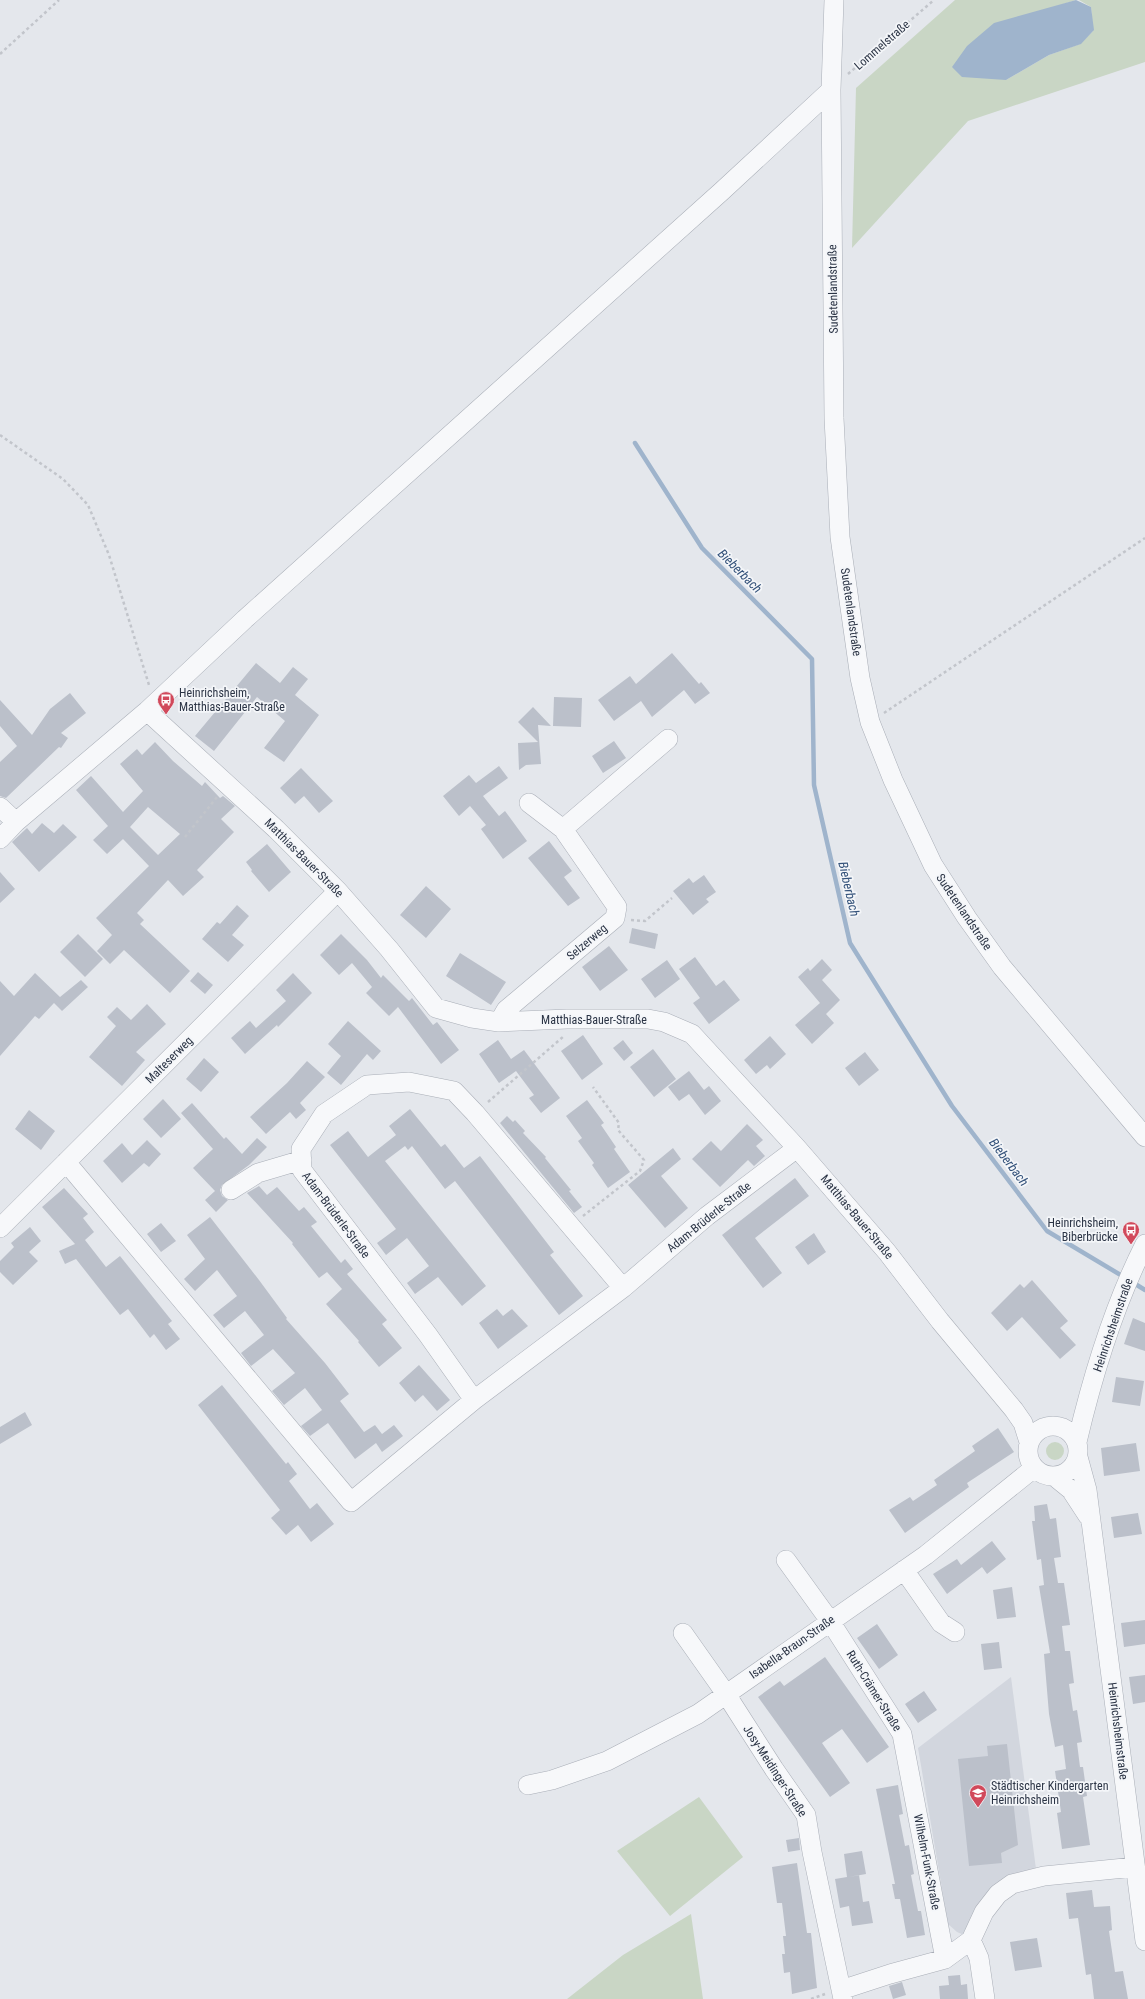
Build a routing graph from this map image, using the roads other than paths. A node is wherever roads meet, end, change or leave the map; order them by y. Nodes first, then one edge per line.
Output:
1 (834, 0) edge
2 (831, 90) junction
3 (147, 711) junction
4 (668, 739) dead end
5 (529, 803) dead end
6 (0, 807) edge
7 (16, 822) junction
8 (563, 829) junction
9 (0, 839) edge
10 (338, 891) junction
11 (499, 1022) junction
12 (1145, 1137) edge
13 (797, 1148) junction
14 (302, 1160) junction
15 (66, 1162) junction
16 (231, 1190) dead end
17 (0, 1228) edge
18 (1145, 1244) edge
19 (623, 1288) junction
20 (1092, 1385) junction
21 (1000, 1393) junction
22 (474, 1400) junction
23 (1053, 1426) junction
24 (1029, 1442) junction
25 (1078, 1449) junction
26 (1034, 1468) junction
27 (1055, 1477) junction
28 (1091, 1521) junction
29 (786, 1560) dead end
30 (904, 1570) junction
31 (830, 1621) junction
32 (955, 1632) dead end
33 (683, 1633) dead end
34 (726, 1694) junction
35 (909, 1765) joint
36 (528, 1785) dead end
37 (1135, 1867) junction
38 (1143, 1905) edge
39 (971, 1940) junction
40 (1145, 1941) edge
41 (945, 1959) junction
42 (842, 1994) edge
43 (985, 1999) edge

1 - 2 street, Sudetenlandstraße
2 - 3 street
2 - 12 street, Sudetenlandstraße
3 - 7 street
3 - 10 street, Matthias-Bauer-Straße
4 - 8 street
5 - 8 street, Selzerweg
6 - 7 street
7 - 9 street
8 - 11 street, Selzerweg
10 - 11 street, Matthias-Bauer-Straße
10 - 15 street, Malteserweg
11 - 13 street, Matthias-Bauer-Straße
13 - 19 street, Adam-Brüderle-Straße
13 - 21 street, Matthias-Bauer-Straße
14 - 16 street
14 - 19 street, Adam-Brüderle-Straße
14 - 22 street, Adam-Brüderle-Straße
15 - 17 street, Malteserweg
15 - 22 street, Adam-Brüderle-Straße
18 - 20 street, Heinrichsheimstraße
19 - 22 street, Adam-Brüderle-Straße
20 - 23 street, Heinrichsheimstraße
20 - 25 street, Heinrichsheimstraße
21 - 23 street, Matthias-Bauer-Straße
21 - 24 street, Matthias-Bauer-Straße
23 - 24 street, Heinrichsheimstraße
23 - 25 street, Heinrichsheimstraße
24 - 26 street
25 - 27 street, Heinrichsheimstraße
25 - 28 street, Heinrichsheimstraße
26 - 27 street, Heinrichsheimstraße
26 - 30 street, Isabella-Braun-Straße
27 - 28 street, Heinrichsheimstraße
28 - 37 street, Heinrichsheimstraße
29 - 31 street, Ruth-Crämer-Straße
30 - 31 street, Isabella-Braun-Straße
30 - 32 street
31 - 34 street, Isabella-Braun-Straße
31 - 35 street, Ruth-Crämer-Straße
33 - 34 street, Josy-Meidinger-Straße
34 - 36 street, Isabella-Braun-Straße
34 - 42 street, Josy-Meidinger-Straße
35 - 41 street, Wilhelm-Funk-Straße
37 - 38 street, Heinrichsheimstraße
37 - 39 street
38 - 40 street, Heinrichsheimstraße
39 - 41 street
39 - 43 street
41 - 42 street

